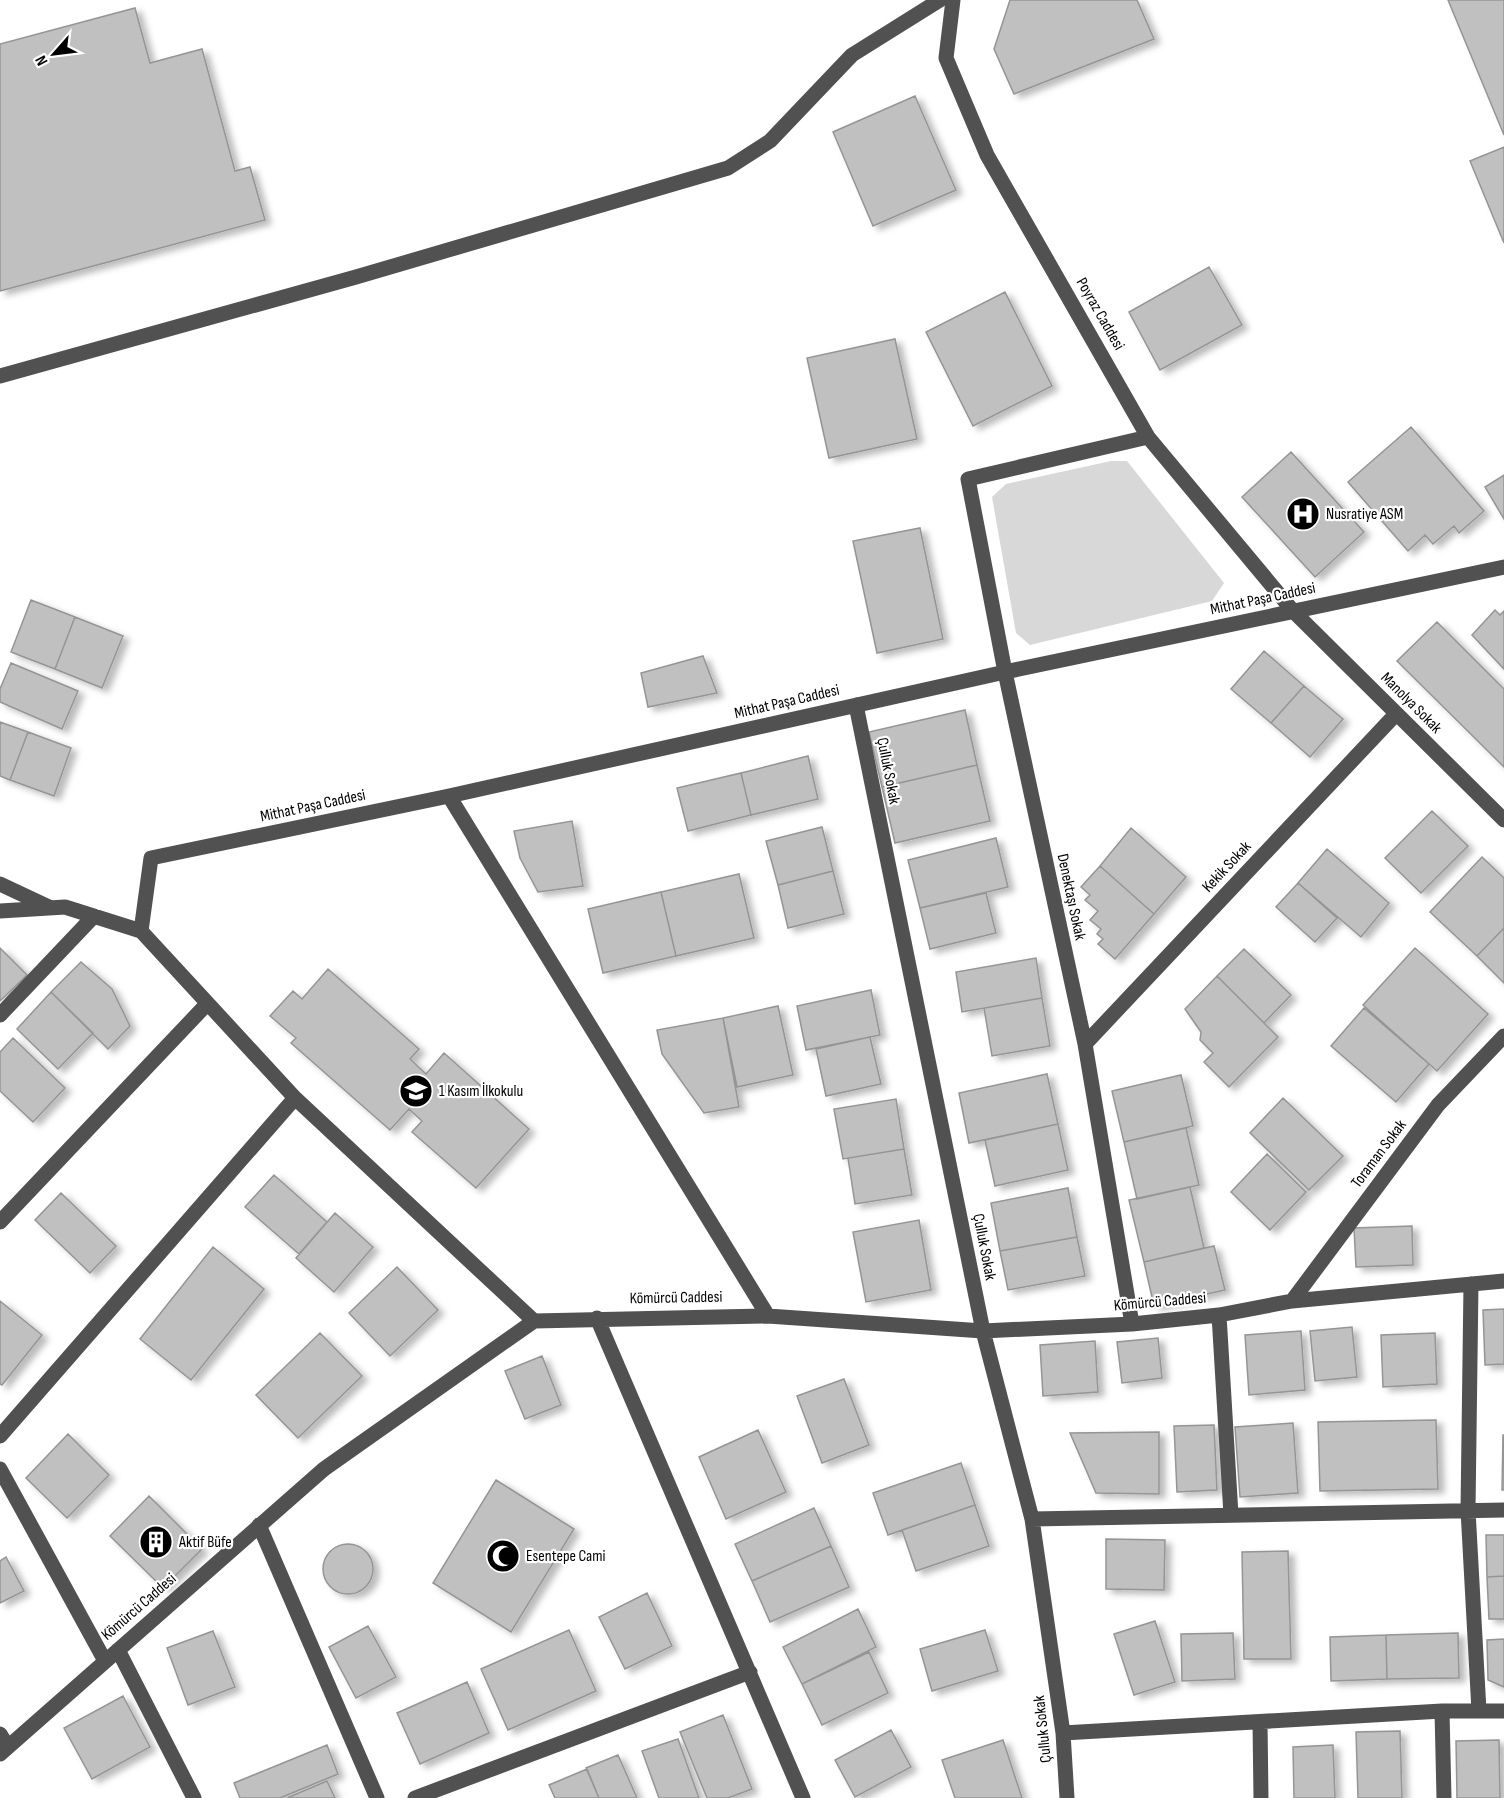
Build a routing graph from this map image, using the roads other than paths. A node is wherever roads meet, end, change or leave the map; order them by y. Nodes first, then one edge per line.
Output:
1 (940, 0) edge
2 (953, 0) edge
3 (0, 376) edge
4 (1148, 437) junction
5 (1504, 567) edge
6 (1293, 611) junction
7 (1005, 672) junction
8 (856, 705) junction
9 (1396, 714) junction
10 (449, 796) junction
11 (1504, 820) edge
12 (0, 884) edge
13 (52, 908) junction
14 (0, 911) edge
15 (94, 916) junction
16 (141, 931) junction
17 (207, 1005) junction
18 (0, 1015) edge
19 (1504, 1036) edge
20 (1084, 1044) junction
21 (295, 1098) junction
22 (0, 1222) edge
23 (1504, 1281) edge
24 (1471, 1284) junction
25 (1292, 1302) junction
26 (1219, 1315) junction
27 (768, 1316) junction
28 (597, 1318) junction
29 (534, 1321) junction
30 (1132, 1324) junction
31 (983, 1331) junction
32 (0, 1436) edge
33 (0, 1469) edge
34 (1468, 1510) junction
35 (1504, 1510) edge
36 (1231, 1515) junction
37 (1032, 1519) junction
38 (259, 1525) junction
39 (118, 1650) junction
40 (105, 1661) junction
41 (750, 1672) junction
42 (1442, 1711) junction
43 (1479, 1712) junction
44 (1504, 1712) edge
45 (1260, 1722) junction
46 (1063, 1733) junction
47 (3, 1745) edge
48 (194, 1798) edge
49 (377, 1798) edge
50 (415, 1798) edge
51 (803, 1798) edge
52 (1067, 1798) edge
53 (1261, 1798) edge
54 (1444, 1798) edge

1 - 3 street
2 - 4 street, Poyraz Caddesi
4 - 6 street, Poyraz Caddesi
4 - 7 street, Denektaşı Sokak
5 - 6 street, Mithat Paşa Caddesi
6 - 7 street, Mithat Paşa Caddesi
6 - 9 street, Manolya Sokak
7 - 8 street, Mithat Paşa Caddesi
7 - 20 street, Denektaşı Sokak
8 - 10 street, Mithat Paşa Caddesi
8 - 31 street, Çulluk Sokak
9 - 11 street, Manolya Sokak
9 - 20 street, Kekik Sokak
10 - 16 street, Mithat Paşa Caddesi
10 - 27 street
12 - 13 street
13 - 14 street
13 - 15 street
15 - 16 street
15 - 18 street
16 - 17 street
17 - 21 street
17 - 22 street
19 - 25 street, Toraman Sokak
20 - 30 street, Denektaşı Sokak
21 - 29 street
21 - 32 street
23 - 24 street, Kömürcü Caddesi
24 - 25 street, Kömürcü Caddesi
24 - 34 street
25 - 26 street, Kömürcü Caddesi
26 - 30 street, Kömürcü Caddesi
26 - 36 street
27 - 28 street, Kömürcü Caddesi
27 - 31 street, Kömürcü Caddesi
28 - 29 street, Kömürcü Caddesi
28 - 41 street
29 - 38 street, Kömürcü Caddesi
30 - 31 street, Kömürcü Caddesi
31 - 37 street, Çulluk Sokak
33 - 40 street
34 - 35 street
34 - 36 street
34 - 43 street
36 - 37 street
37 - 46 street, Çulluk Sokak
38 - 39 street, Kömürcü Caddesi
38 - 49 street
39 - 40 street, Kömürcü Caddesi
39 - 48 street
40 - 47 street, Kömürcü Caddesi
41 - 50 street
41 - 51 street
42 - 43 street
42 - 45 street
42 - 54 street
43 - 44 street
45 - 46 street
45 - 53 street
46 - 52 street, Çulluk Sokak

